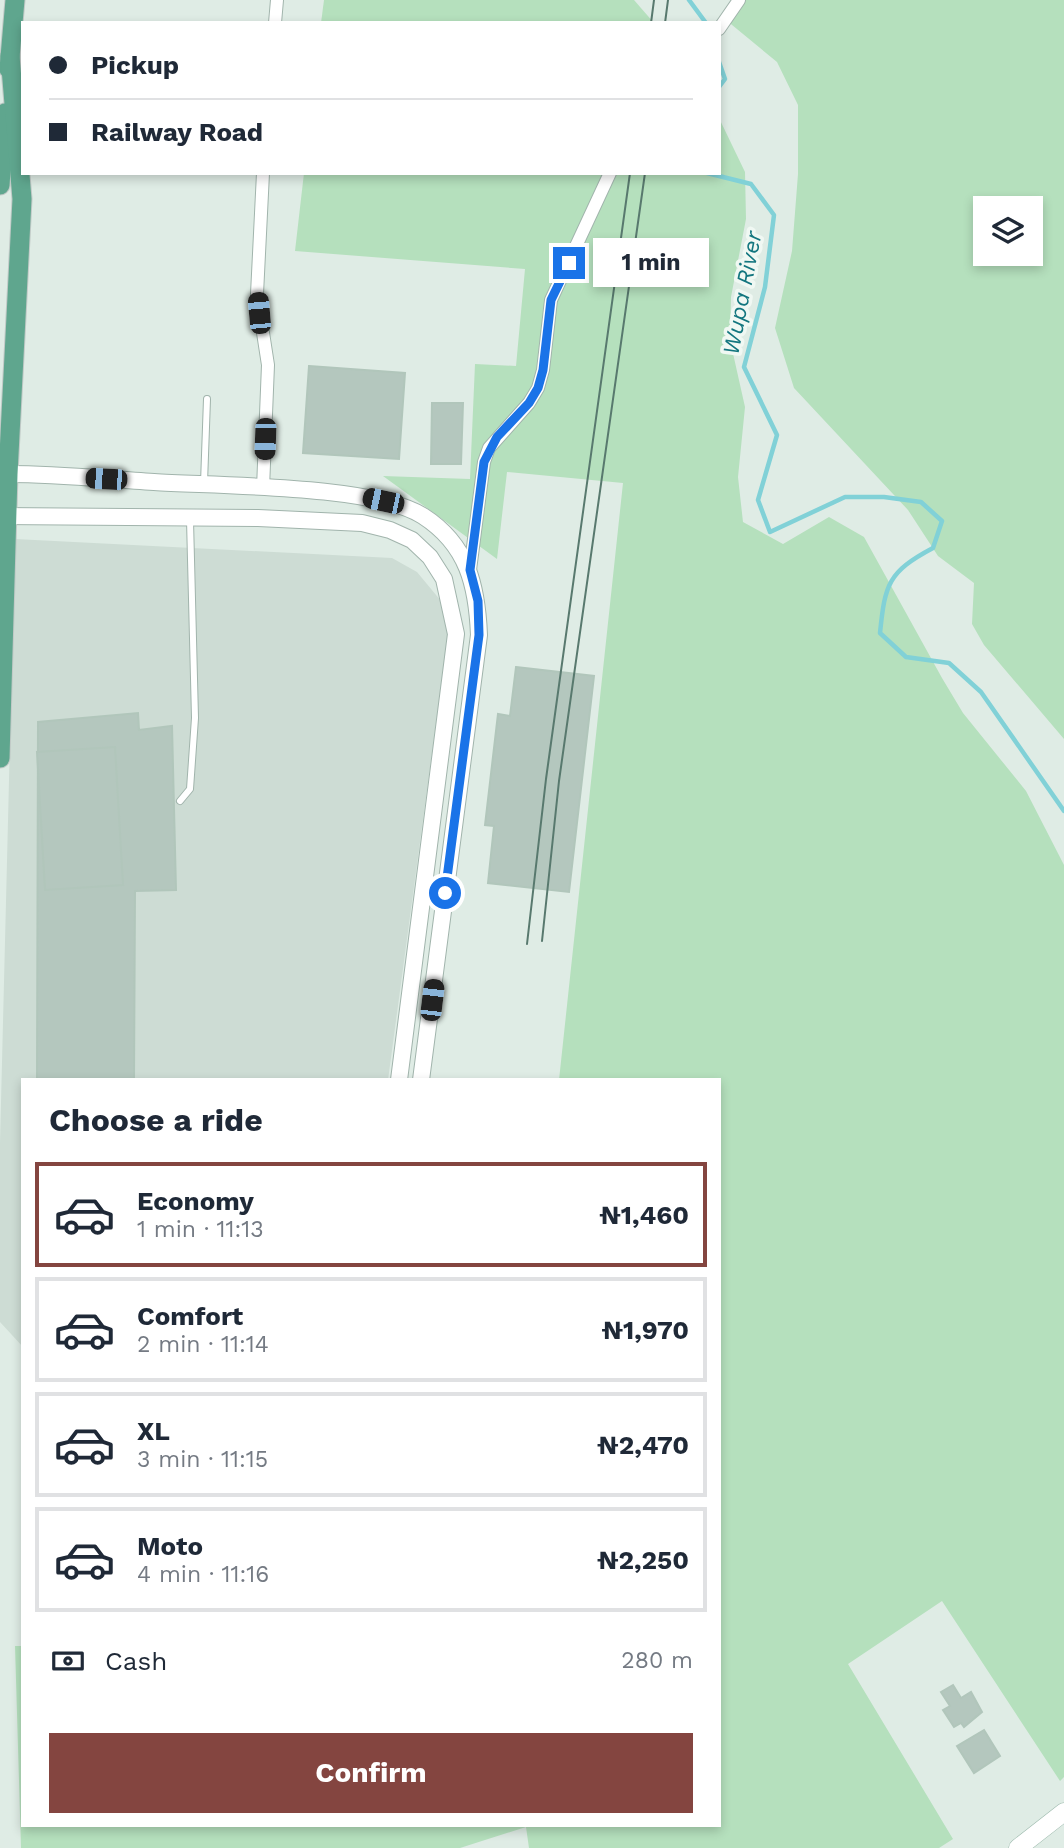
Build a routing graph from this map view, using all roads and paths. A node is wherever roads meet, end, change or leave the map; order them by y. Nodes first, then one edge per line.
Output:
1 (15, 0) edge
2 (277, 0) edge
3 (738, 0) edge
4 (275, 21) edge
5 (722, 25) edge
6 (10, 56) junction
7 (263, 175) edge
8 (609, 175) edge
9 (0, 185) edge
10 (207, 398) dead end
11 (4, 474) edge
12 (204, 485) junction
13 (263, 488) junction
14 (3, 517) edge
15 (190, 518) junction
16 (470, 570) junction
17 (0, 758) edge
18 (180, 801) dead end
19 (399, 1078) edge
20 (421, 1078) edge
21 (1064, 1812) edge
22 (1017, 1848) edge

1 - 6 main road
2 - 4 street
3 - 5 street
6 - 9 main road
6 - 11 main road
7 - 13 street
8 - 16 street
10 - 12 lane
11 - 12 street
11 - 14 main road
12 - 13 street
13 - 16 street
14 - 15 street
14 - 17 main road
15 - 18 lane
15 - 19 street
16 - 20 street
21 - 22 main road

